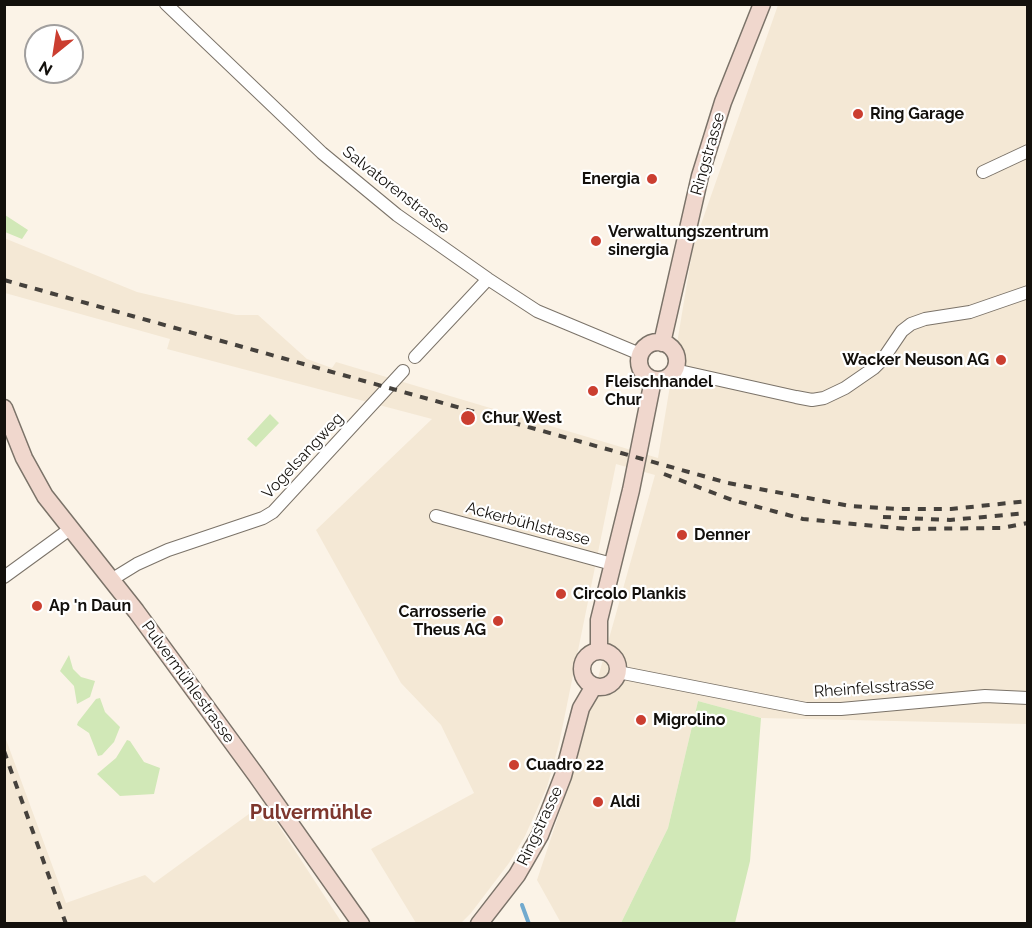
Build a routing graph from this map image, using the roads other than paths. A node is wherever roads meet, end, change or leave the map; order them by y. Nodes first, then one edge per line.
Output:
1 (166, 4) edge
2 (762, 4) edge
3 (1028, 151) edge
4 (983, 172) dead end
5 (488, 279) junction
6 (1028, 292) edge
7 (662, 343) junction
8 (640, 354) junction
9 (415, 357) dead end
10 (675, 370) junction
11 (404, 371) dead end
12 (653, 380) junction
13 (4, 408) edge
14 (436, 516) dead end
15 (70, 529) junction
16 (612, 564) junction
17 (4, 577) edge
18 (111, 580) junction
19 (599, 651) junction
20 (618, 672) junction
21 (594, 686) junction
22 (1028, 699) edge
23 (361, 924) edge
24 (479, 924) edge

1 - 5 street, Salvatorenstrasse
2 - 7 main road, Ringstrasse
3 - 4 street
5 - 8 street, Salvatorenstrasse
5 - 9 street
6 - 10 street
7 - 8 main road
7 - 10 main road
8 - 12 main road
10 - 12 main road
11 - 18 street, Vogelsangweg
12 - 16 main road
13 - 15 main road, Pulvermühlestrasse
14 - 16 street, Ackerbühlstrasse
15 - 17 street
15 - 18 main road, Pulvermühlestrasse
16 - 19 main road
18 - 23 main road, Pulvermühlestrasse
19 - 20 main road
19 - 21 main road
20 - 21 main road
20 - 22 street, Rheinfelsstrasse
21 - 24 main road, Ringstrasse

